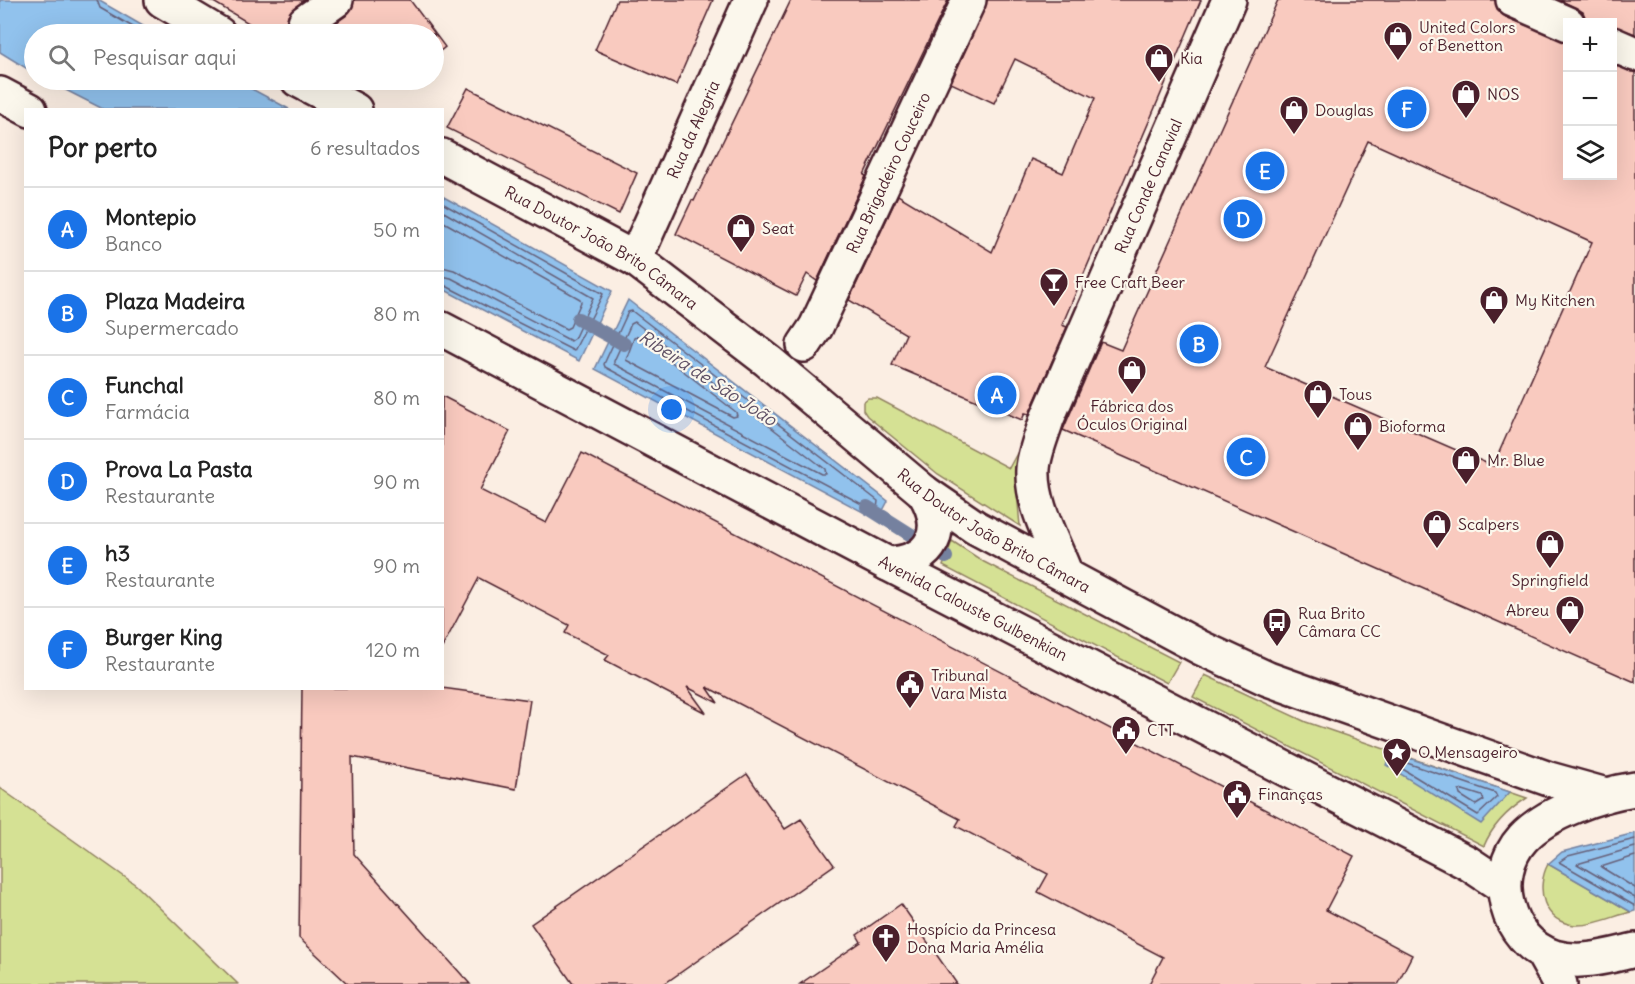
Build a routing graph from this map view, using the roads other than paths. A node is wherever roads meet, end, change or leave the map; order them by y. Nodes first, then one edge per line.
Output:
1 (162, 0) edge
2 (336, 0) edge
3 (751, 0) edge
4 (969, 0) edge
5 (1229, 0) edge
6 (1514, 0) edge
7 (305, 22) dead end
8 (1563, 22) edge
9 (202, 24) edge
10 (1617, 46) edge
11 (1635, 54) edge
12 (317, 90) edge
13 (0, 94) edge
14 (26, 108) edge
15 (351, 108) edge
16 (444, 157) edge
17 (635, 259) junction
18 (444, 330) edge
19 (804, 345) dead end
20 (924, 492) junction
21 (888, 564) junction
22 (1066, 575) junction
23 (1620, 792) edge
24 (1504, 886) junction
25 (1635, 950) edge
26 (1542, 952) junction
27 (1560, 984) edge

1 - 9 main road
2 - 7 main road
3 - 17 main road, Rua da Alegria
4 - 19 main road, Rua Brigadeiro Couceiro
5 - 22 main road, Rua Conde Canavial
6 - 8 main road
10 - 11 main road
12 - 15 main road
13 - 14 main road
16 - 17 main road, Rua Doutor João Brito Câmara
17 - 20 main road, Rua Doutor João Brito Câmara
18 - 21 main road, Avenida Calouste Gulbenkian
20 - 21 main road
20 - 22 main road, Rua Doutor João Brito Câmara
21 - 24 main road, Avenida Calouste Gulbenkian
22 - 23 main road, Rua Doutor João Brito Câmara
23 - 24 main road
24 - 26 main road
25 - 26 main road
26 - 27 main road

